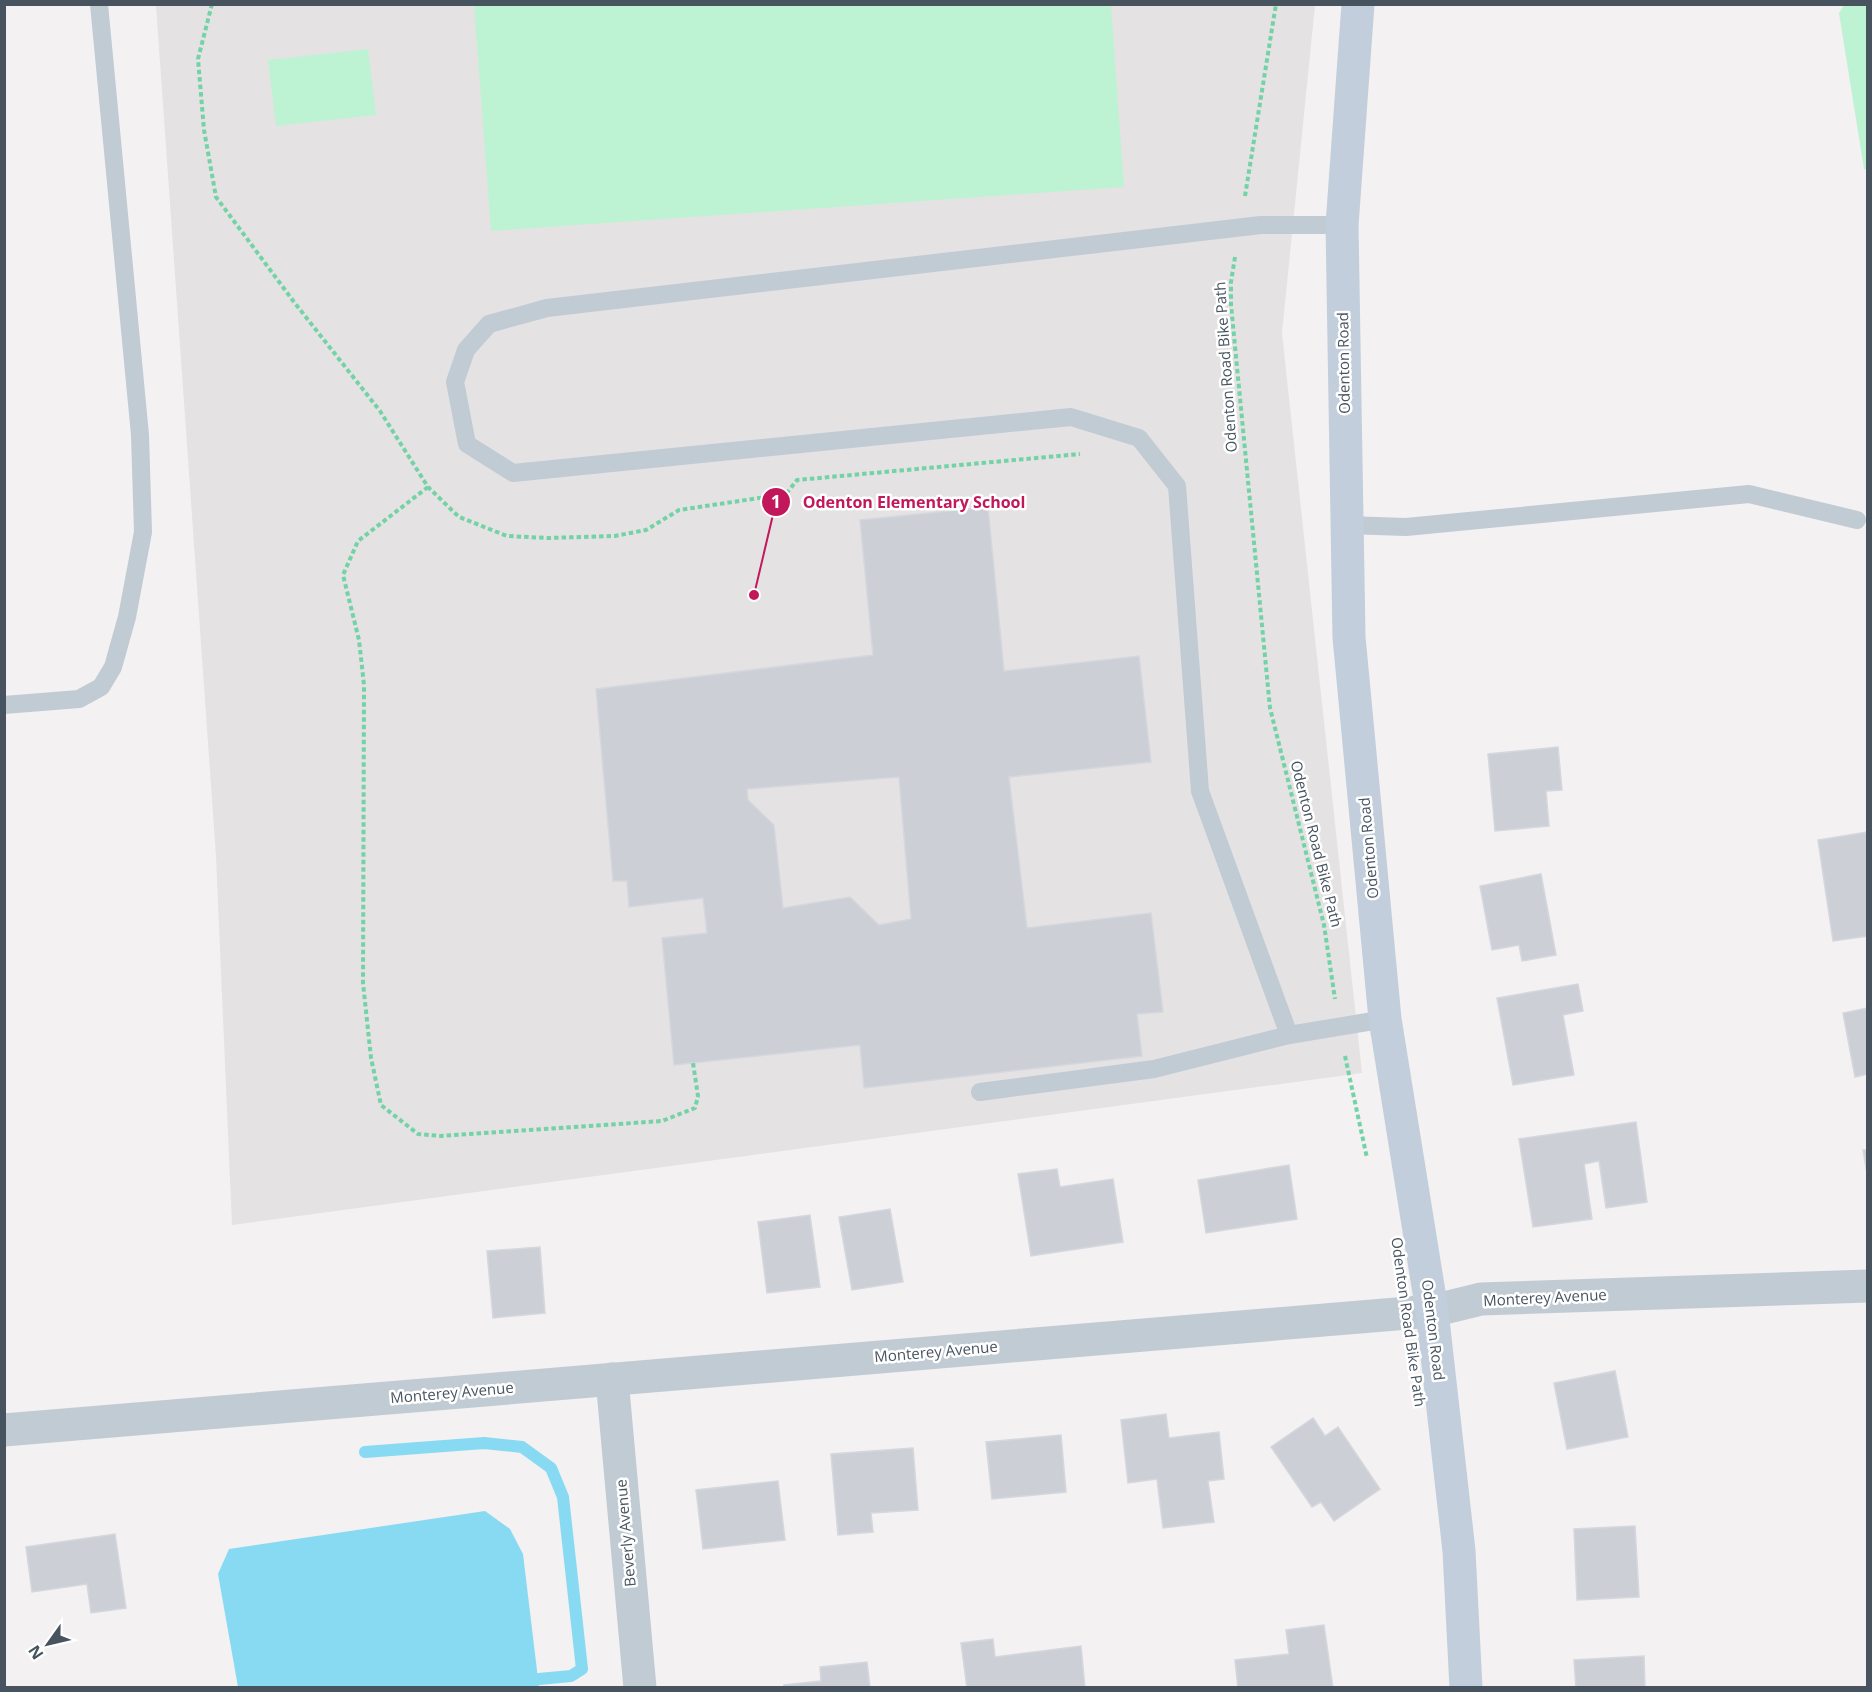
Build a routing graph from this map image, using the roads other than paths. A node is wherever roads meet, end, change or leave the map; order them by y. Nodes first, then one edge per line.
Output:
1 (99, 4) edge
2 (1358, 4) edge
3 (1342, 225) junction
4 (1857, 520) dead end
5 (1347, 525) junction
6 (4, 705) edge
7 (1385, 1019) junction
8 (1289, 1035) junction
9 (980, 1092) dead end
10 (1868, 1286) edge
11 (1432, 1311) junction
12 (612, 1379) junction
13 (4, 1430) edge
14 (640, 1688) edge
15 (1466, 1688) edge

1 - 6 lane
2 - 3 street, Odenton Road
3 - 5 street, Odenton Road
3 - 8 lane
4 - 5 lane
5 - 7 street, Odenton Road
7 - 8 lane
7 - 11 street, Odenton Road
8 - 9 lane
10 - 11 street, Monterey Avenue
11 - 12 street, Monterey Avenue
11 - 15 street, Odenton Road
12 - 13 street, Monterey Avenue
12 - 14 street, Beverly Avenue

